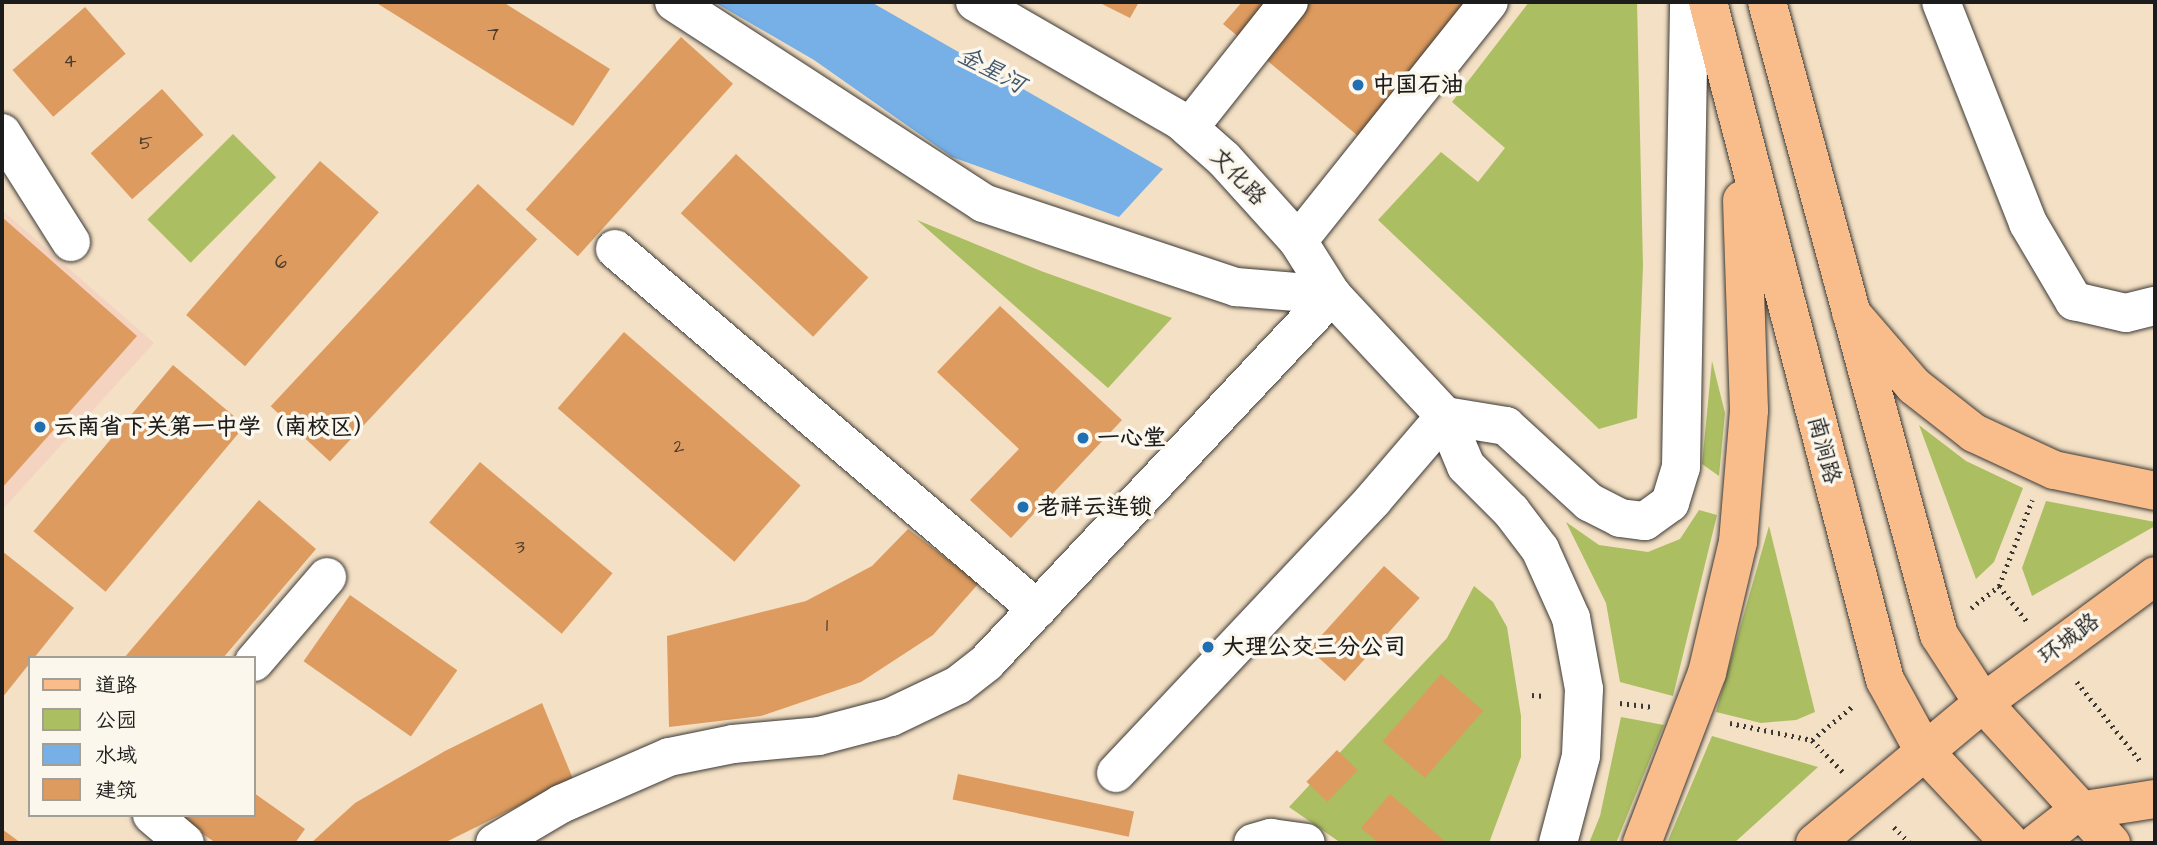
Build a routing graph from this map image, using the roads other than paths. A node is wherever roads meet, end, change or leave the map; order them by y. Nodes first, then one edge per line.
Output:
1 (674, 2) edge
2 (975, 2) edge
3 (1289, 2) edge
4 (1489, 2) edge
5 (1689, 2) edge
6 (1708, 2) edge
7 (1767, 2) edge
8 (1941, 2) edge
9 (1189, 128) junction
10 (1740, 132) junction
11 (2, 133) edge
12 (1298, 241) junction
13 (71, 242) dead end
14 (615, 249) dead end
15 (1332, 295) junction
16 (2155, 306) edge
17 (1849, 311) junction
18 (1446, 416) junction
19 (2155, 491) edge
20 (2155, 576) edge
21 (327, 577) dead end
22 (1037, 608) junction
23 (256, 661) edge
24 (1983, 703) junction
25 (1924, 751) junction
26 (1116, 773) dead end
27 (2155, 799) edge
28 (2078, 811) junction
29 (154, 817) edge
30 (185, 843) edge
31 (495, 843) edge
32 (1253, 843) edge
33 (1306, 843) edge
34 (1558, 843) edge
35 (1643, 843) edge
36 (1815, 843) edge
37 (2010, 843) edge
38 (2037, 843) edge
39 (2110, 843) edge

1 - 15 street
2 - 9 street, 文化路
3 - 9 street
4 - 12 street
5 - 18 street
6 - 10 main road, 南涧路
7 - 17 main road
8 - 16 street
9 - 12 street, 文化路
10 - 25 main road, 南涧路
10 - 35 main road
11 - 13 street
12 - 15 street, 文化路
14 - 22 street
15 - 18 street, 文化路
15 - 22 street
17 - 19 main road
17 - 24 main road
18 - 26 street
18 - 34 street
20 - 24 main road, 环城路
21 - 23 street
22 - 31 street
24 - 25 main road, 环城路
24 - 28 main road
25 - 36 main road
25 - 37 main road, 南涧路
27 - 28 main road
28 - 38 main road
28 - 39 main road
29 - 30 street
32 - 33 street

